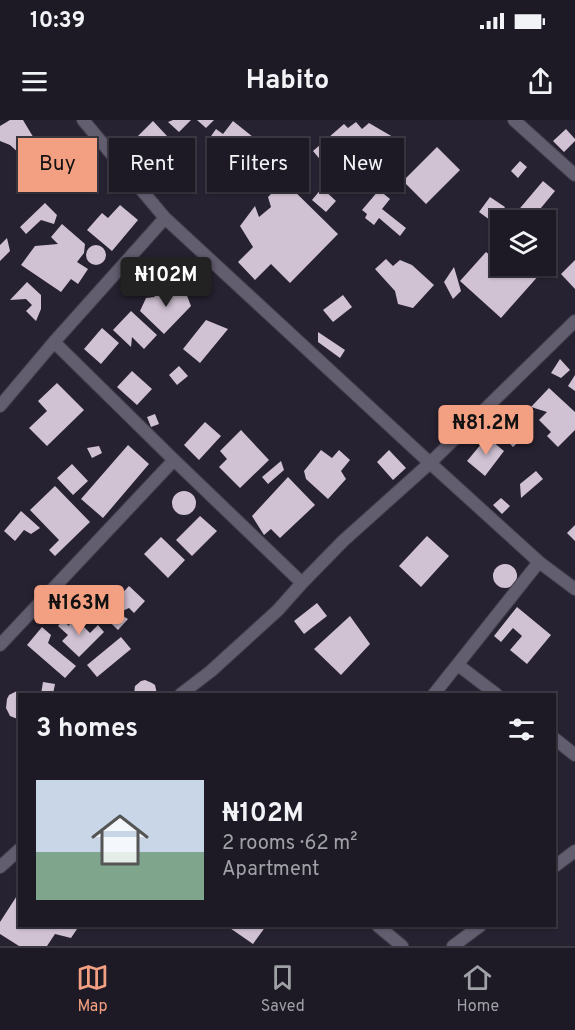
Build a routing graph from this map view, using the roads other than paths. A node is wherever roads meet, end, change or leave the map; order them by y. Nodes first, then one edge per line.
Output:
1 (83, 120) edge
2 (514, 120) edge
3 (575, 175) edge
4 (165, 218) junction
5 (575, 321) edge
6 (54, 342) junction
7 (0, 406) edge
8 (174, 460) junction
9 (430, 464) junction
10 (539, 562) junction
11 (302, 583) junction
12 (575, 589) edge
13 (0, 645) edge
14 (458, 665) junction
15 (182, 693) edge
16 (435, 693) edge
17 (495, 693) edge
18 (556, 740) edge
19 (575, 755) edge
20 (18, 851) edge
21 (575, 851) edge
22 (556, 865) edge
23 (0, 867) edge
24 (379, 927) edge
25 (479, 927) edge
26 (402, 946) edge
27 (453, 946) edge

1 - 4 street
2 - 3 street
4 - 6 street
4 - 9 street
5 - 9 street
6 - 7 street
6 - 8 street
8 - 11 street
8 - 13 street
9 - 10 street
9 - 11 street
10 - 12 street
10 - 14 street
11 - 15 street
14 - 16 street
14 - 17 street
18 - 19 street
20 - 23 street
21 - 22 street
24 - 26 street
25 - 27 street

